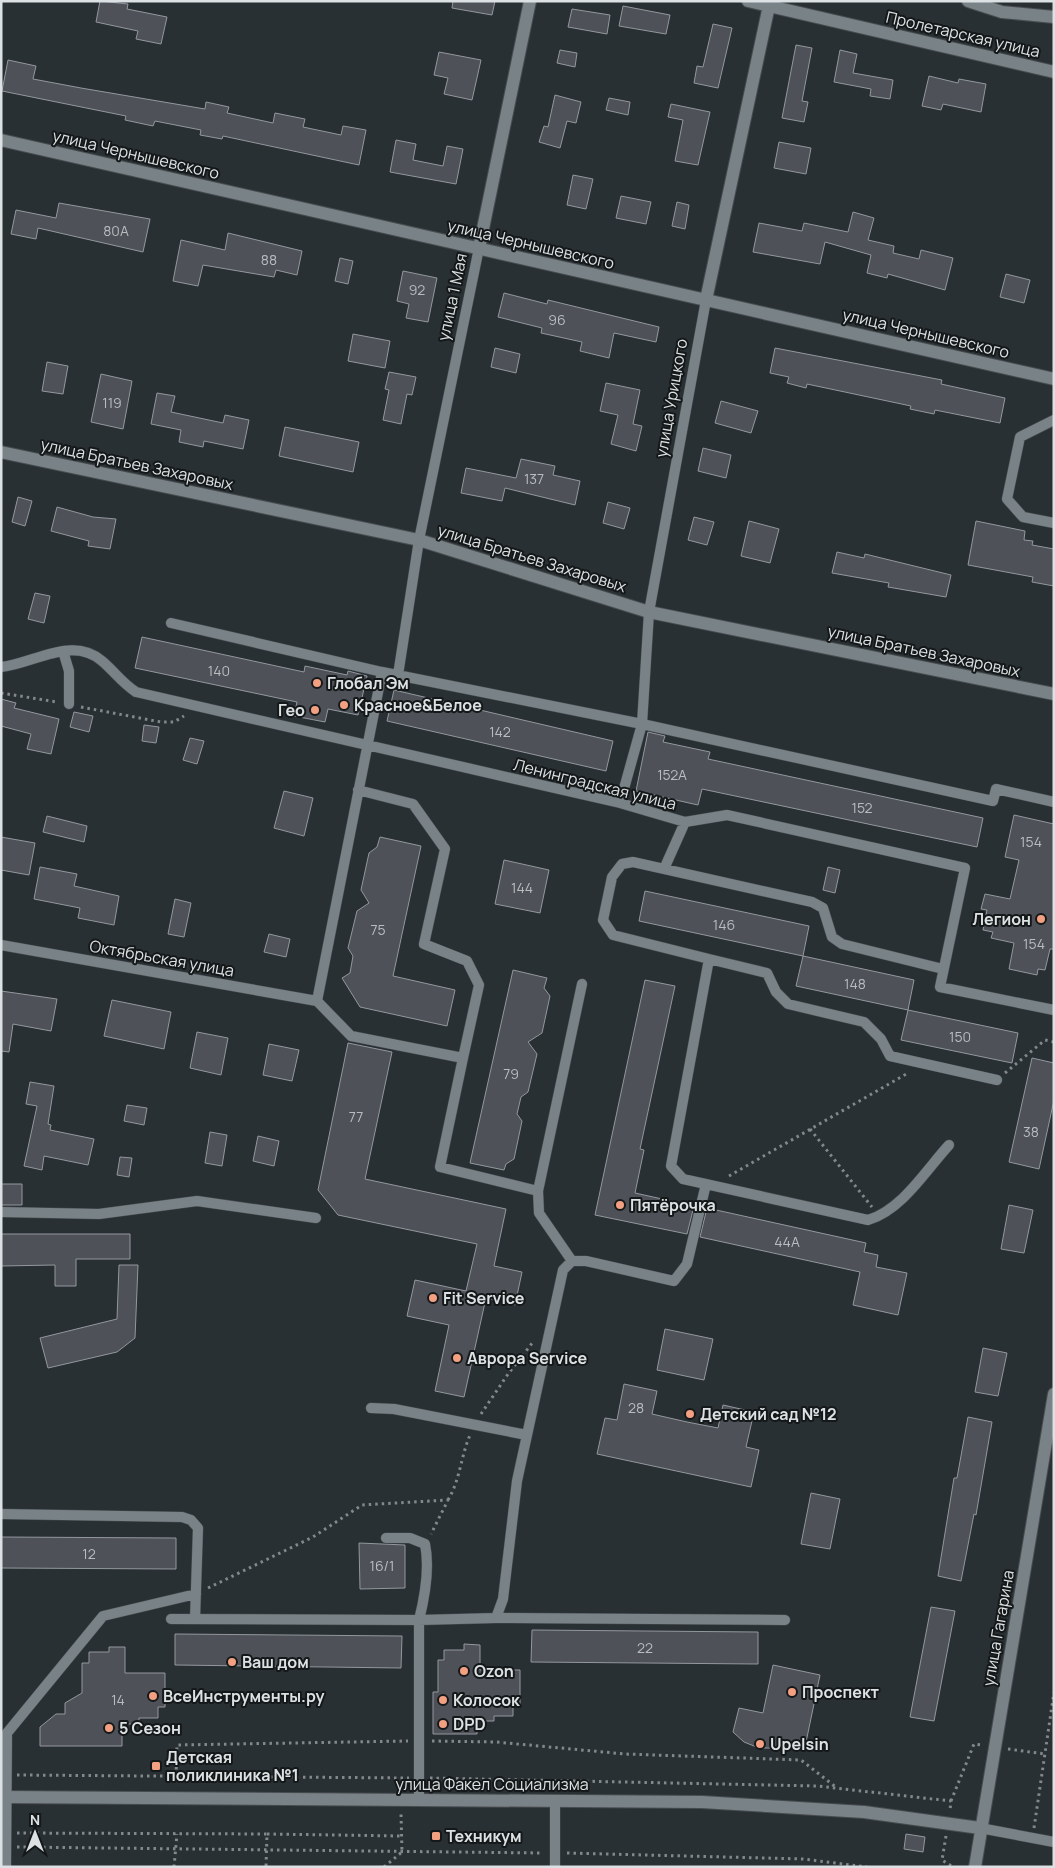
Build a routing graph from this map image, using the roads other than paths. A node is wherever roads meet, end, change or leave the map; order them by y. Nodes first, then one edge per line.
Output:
1 (530, 1) edge
2 (748, 1) edge
3 (968, 1) edge
4 (769, 4) edge
5 (1054, 17) edge
6 (1054, 72) edge
7 (1, 140) edge
8 (479, 248) junction
9 (706, 300) junction
10 (1054, 379) edge
11 (1054, 420) edge
12 (1, 452) edge
13 (1054, 523) edge
14 (419, 540) junction
15 (649, 612) junction
16 (171, 623) dead end
17 (63, 651) junction
18 (1, 667) edge
19 (382, 672) junction
20 (398, 675) junction
21 (1054, 694) edge
22 (69, 704) road end
23 (642, 724) junction
24 (366, 746) junction
25 (358, 790) junction
26 (1054, 802) edge
27 (620, 803) junction
28 (685, 822) junction
29 (664, 869) junction
30 (1, 945) edge
31 (709, 959) junction
32 (943, 969) junction
33 (582, 984) dead end
34 (317, 1001) junction
35 (1054, 1010) edge
36 (463, 1058) junction
37 (997, 1080) road end
38 (949, 1145) dead end
39 (710, 1184) junction
40 (538, 1191) junction
41 (1, 1212) edge
42 (316, 1218) dead end
43 (572, 1261) junction
44 (1054, 1394) edge
45 (371, 1408) dead end
46 (527, 1435) junction
47 (1, 1514) edge
48 (386, 1538) dead end
49 (196, 1594) junction
50 (496, 1618) junction
51 (171, 1619) dead end
52 (195, 1619) junction
53 (419, 1620) junction
54 (785, 1620) dead end
55 (4, 1733) edge
56 (4, 1797) edge
57 (419, 1800) junction
58 (555, 1801) junction
59 (980, 1828) junction
60 (1054, 1842) edge
61 (6, 1867) edge
62 (555, 1867) edge
63 (975, 1867) edge

1 - 8 main road, улица 1 Мая
2 - 4 main road, Пролетарская улица
3 - 5 main road, Пролетарская улица
4 - 6 main road, Пролетарская улица
4 - 9 main road, улица Урицкого
7 - 8 main road, улица Чернышевского
8 - 9 main road, улица Чернышевского
8 - 14 lane, улица 1 Мая
9 - 10 main road, улица Чернышевского
9 - 15 lane, улица Урицкого
11 - 13 lane
12 - 14 main road, улица Братьев Захаровых
14 - 15 main road, улица Братьев Захаровых
14 - 20 lane, улица 1 Мая
15 - 21 main road, улица Братьев Захаровых
15 - 23 lane, улица Урицкого
16 - 19 lane
17 - 18 lane, Ленинградская улица
17 - 22 lane
17 - 24 lane, Ленинградская улица
19 - 20 lane
19 - 24 lane
20 - 23 lane
23 - 26 lane
23 - 27 lane, улица Урицкого
24 - 25 lane
24 - 27 lane, Ленинградская улица
25 - 34 lane
25 - 36 lane
27 - 28 lane, Ленинградская улица
28 - 29 lane
28 - 32 lane, Ленинградская улица
29 - 31 lane
29 - 32 lane
30 - 34 lane, Октябрьская улица
31 - 37 lane
31 - 39 lane
32 - 35 lane, Ленинградская улица
33 - 40 lane
34 - 36 lane
36 - 40 lane
38 - 39 lane
39 - 43 lane
40 - 43 lane
41 - 42 lane
43 - 46 lane
44 - 59 main road, улица Гагарина
45 - 46 lane
46 - 50 lane
47 - 49 lane
48 - 53 lane
49 - 52 lane
49 - 55 lane
50 - 53 lane
50 - 54 lane
51 - 52 lane
52 - 53 lane
53 - 57 lane
55 - 56 lane
56 - 57 main road, улица Факел Социализма
56 - 61 lane
57 - 58 main road, улица Факел Социализма
58 - 59 main road, улица Факел Социализма
58 - 62 lane
59 - 60 lane
59 - 63 main road, улица Гагарина

